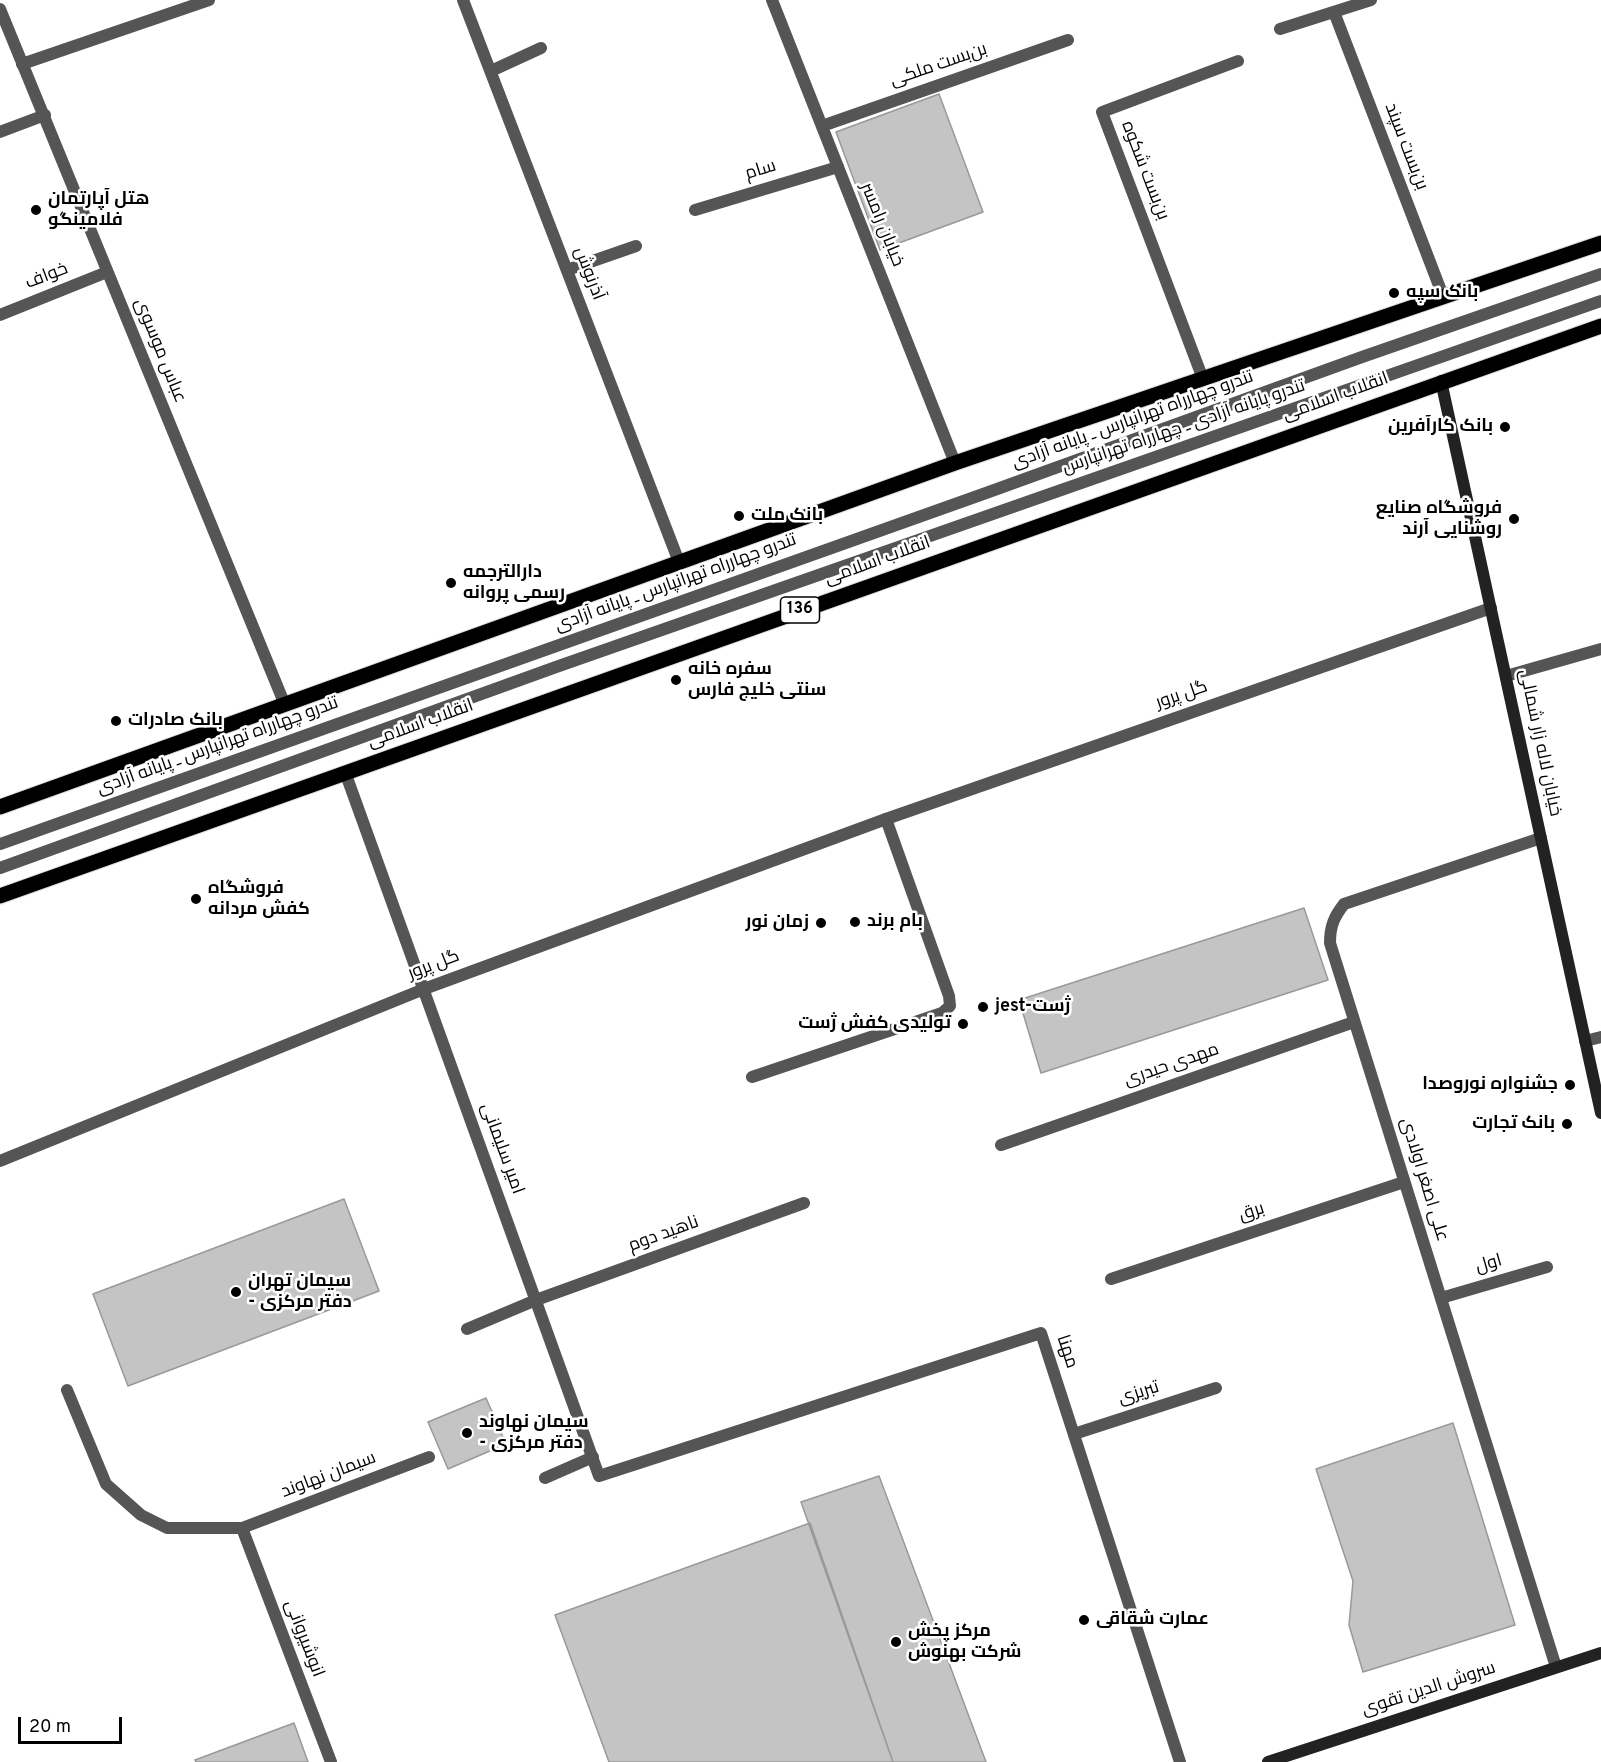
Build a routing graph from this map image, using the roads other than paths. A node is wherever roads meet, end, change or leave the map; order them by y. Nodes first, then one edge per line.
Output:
1 (208, 0) edge
2 (463, 0) edge
3 (772, 0) edge
4 (1371, 0) edge
5 (0, 9) edge
6 (1334, 12) junction
7 (1280, 29) dead end
8 (1068, 40) dead end
9 (541, 48) dead end
10 (1238, 61) dead end
11 (22, 64) junction
12 (491, 71) junction
13 (45, 115) junction
14 (822, 126) junction
15 (0, 132) edge
16 (838, 166) junction
17 (694, 210) dead end
18 (1601, 243) edge
19 (636, 246) dead end
20 (567, 270) junction
21 (107, 272) junction
22 (1601, 274) edge
23 (1443, 296) junction
24 (1601, 302) edge
25 (0, 315) edge
26 (1601, 326) edge
27 (1203, 378) junction
28 (1441, 381) junction
29 (956, 463) junction
30 (679, 562) junction
31 (1491, 608) junction
32 (1601, 649) edge
33 (1506, 676) junction
34 (285, 705) junction
35 (345, 772) junction
36 (0, 807) edge
37 (886, 819) junction
38 (1541, 838) junction
39 (0, 844) edge
40 (0, 868) edge
41 (0, 896) edge
42 (424, 989) junction
43 (1354, 1022) junction
44 (1601, 1037) edge
45 (1585, 1041) junction
46 (752, 1077) dead end
47 (1601, 1113) edge
48 (1001, 1145) dead end
49 (0, 1161) edge
50 (1404, 1182) junction
51 (804, 1203) dead end
52 (1547, 1267) dead end
53 (1112, 1279) dead end
54 (1441, 1298) junction
55 (536, 1300) junction
56 (467, 1329) dead end
57 (1216, 1388) dead end
58 (67, 1390) dead end
59 (1074, 1434) junction
60 (661, 1455) joint
61 (429, 1457) dead end
62 (592, 1457) junction
63 (545, 1478) dead end
64 (242, 1528) junction
65 (1601, 1653) edge
66 (1556, 1667) junction
67 (331, 1762) edge
68 (1180, 1762) edge
69 (1268, 1762) edge

1 - 11 street
2 - 12 street, آذرنوش
3 - 14 street, خیابان رامسر
4 - 6 street
5 - 11 street, عباس موسوی
6 - 7 street
6 - 23 street, بن‌بست سپند
8 - 14 street, بن‌بست ملکی
9 - 12 street
10 - 27 street, بن‌بست شکوه
11 - 13 street, عباس موسوی
12 - 20 street, آذرنوش
13 - 15 street
13 - 21 street, عباس موسوی
14 - 16 street, خیابان رامسر
16 - 17 street, سام
16 - 29 street, خیابان رامسر
18 - 23 main road
19 - 20 street
20 - 30 street, آذرنوش
21 - 25 street, خواف
21 - 34 street, عباس موسوی
22 - 39 street, تندرو چهارراه تهرانپارس ـ پایانه آزادی
23 - 27 main road
24 - 40 street, تندرو پایانه آزادی ـ چهارراه تهرانپارس
26 - 28 main road, انقلاب اسلامی / 136
27 - 29 main road
28 - 31 main road, خیابان لاله زار شمالی
28 - 35 main road, انقلاب اسلامی / 136
29 - 30 main road
30 - 34 main road
31 - 33 main road, خیابان لاله زار شمالی
31 - 37 street, گل پرور
32 - 33 street
33 - 38 main road, خیابان لاله زار شمالی
34 - 36 main road
35 - 41 main road, انقلاب اسلامی / 136
35 - 42 street, امیر سلیمانی
37 - 42 street, گل پرور
37 - 46 street
38 - 43 street, علی اصغر اولادی
38 - 45 main road, خیابان لاله زار شمالی
42 - 49 street, گل پرور
42 - 55 street, امیر سلیمانی
43 - 48 street, مهدی حیدری
43 - 50 street, علی اصغر اولادی
44 - 45 street
45 - 47 main road, خیابان لاله زار شمالی
50 - 53 street, برق
50 - 54 street, علی اصغر اولادی
51 - 55 street, ناهید دوم
52 - 54 street, اول
54 - 66 street, علی اصغر اولادی
55 - 56 street, ناهید دوم
55 - 62 street, امیر سلیمانی
57 - 59 street, تبریزی
58 - 64 street
59 - 60 street, مهنا
59 - 68 street, مهنا
60 - 62 street, امیر سلیمانی
61 - 64 street, سیمان نهاوند
62 - 63 street
64 - 67 street, انوشیروانی
65 - 66 main road, سروش الدین تقوی
66 - 69 main road, سروش الدین تقوی

